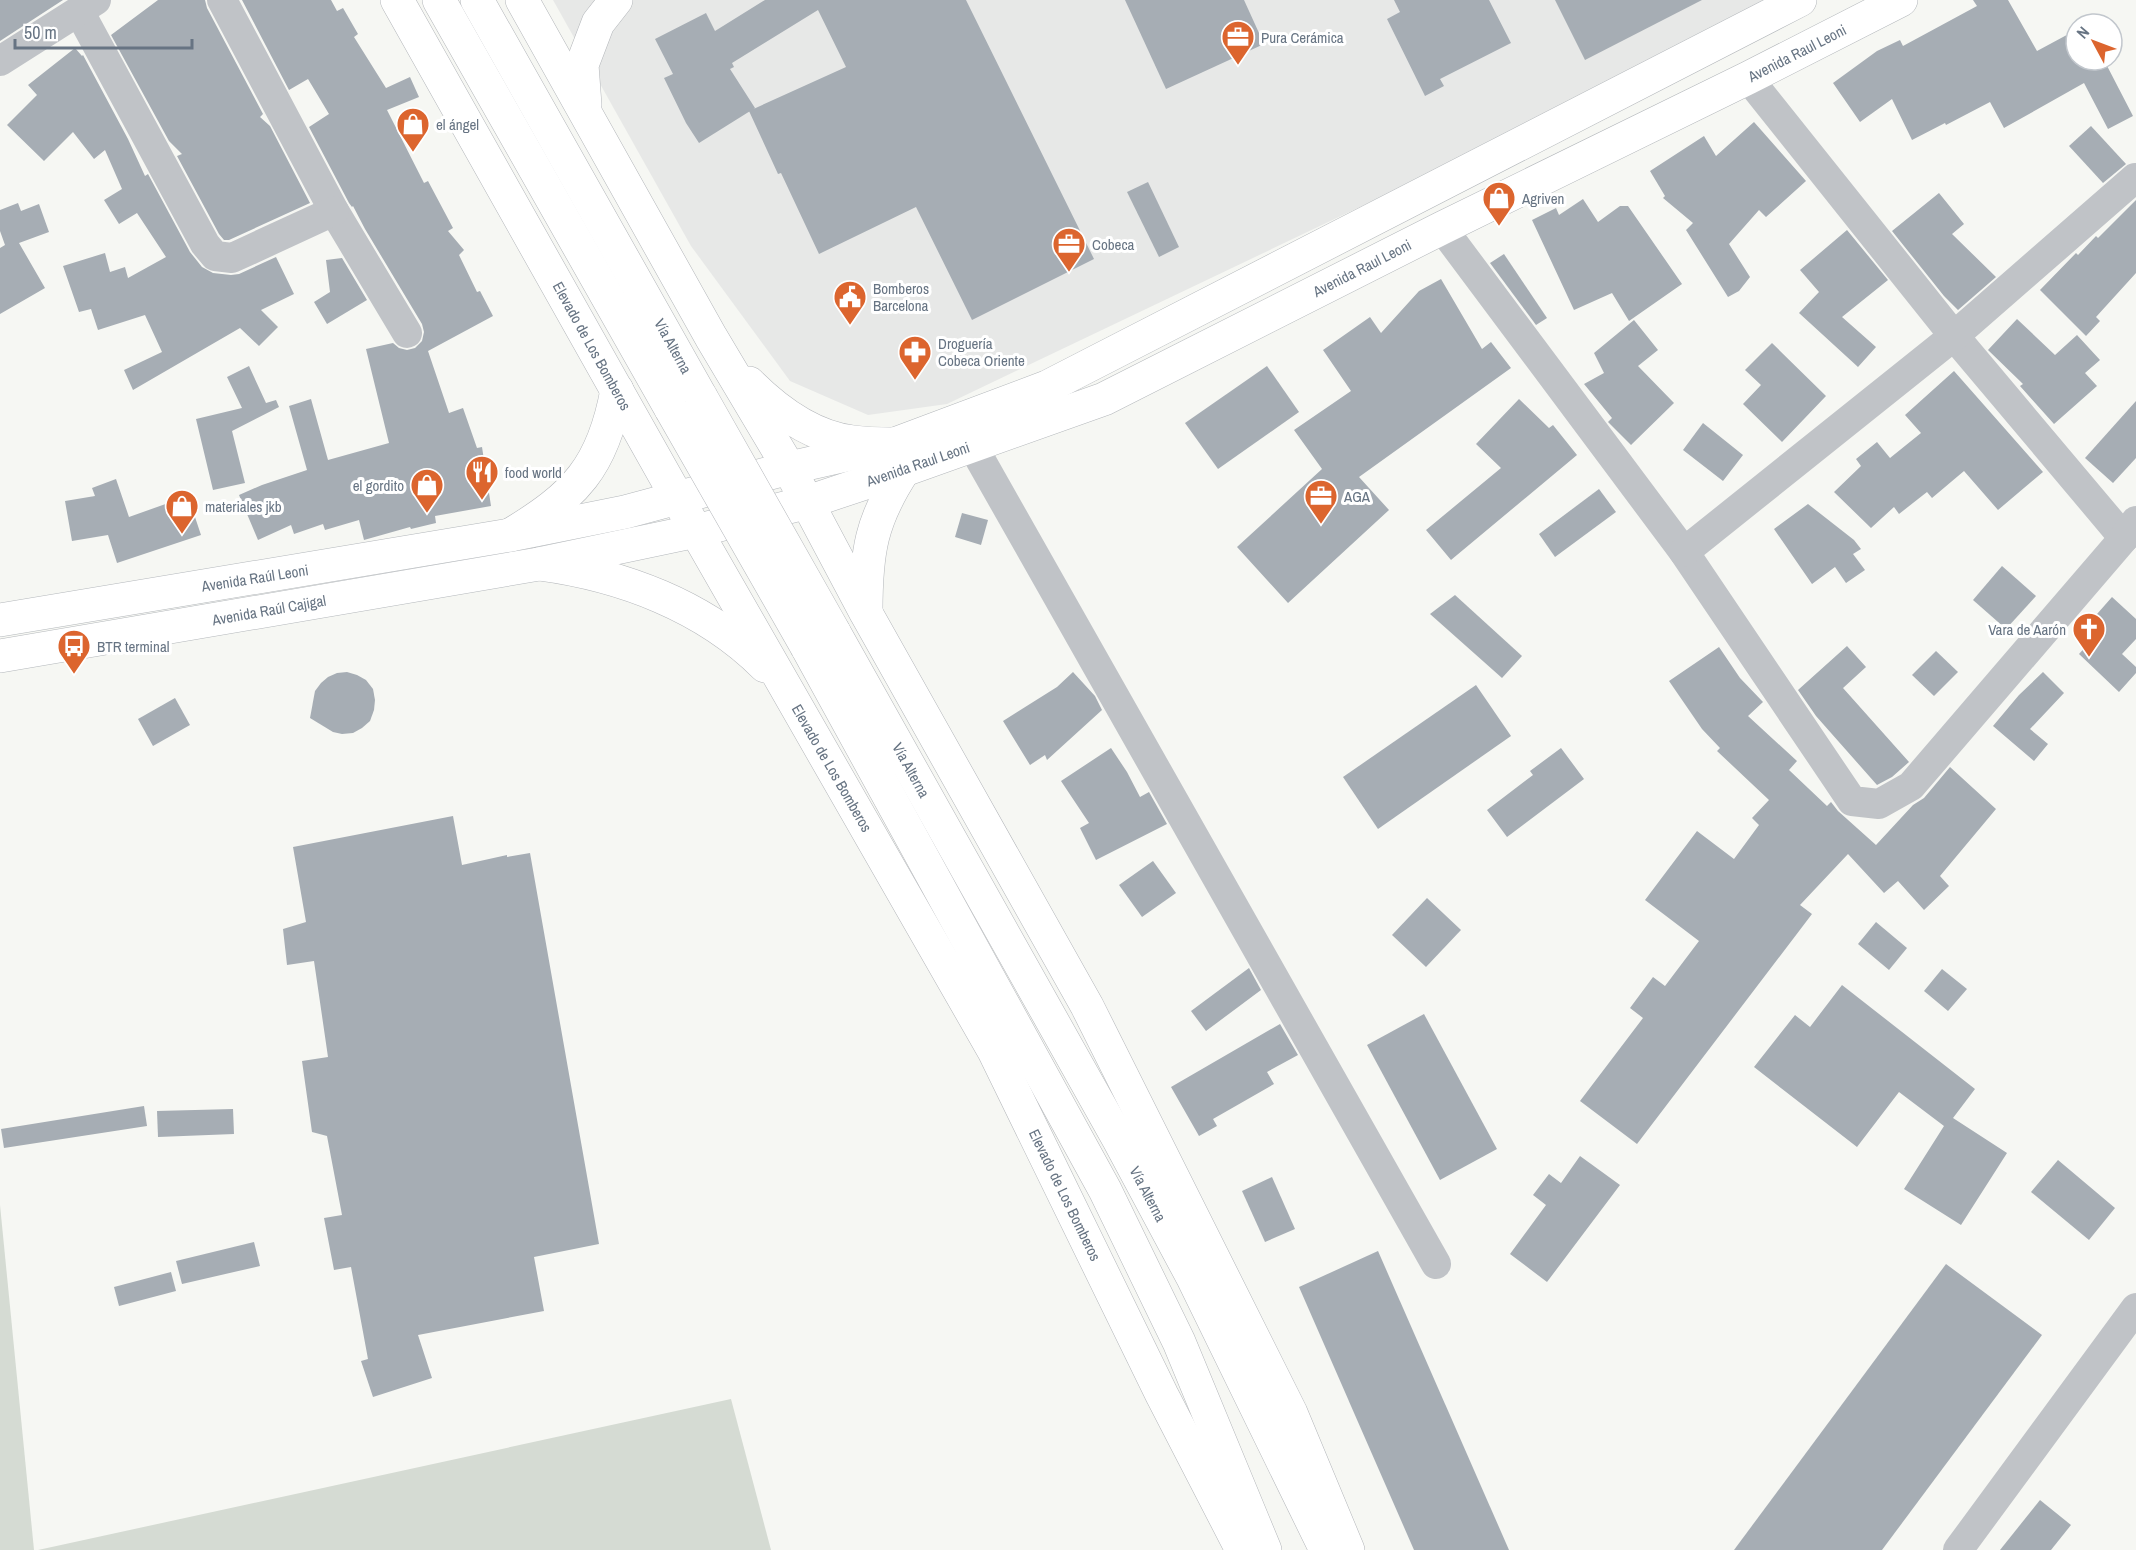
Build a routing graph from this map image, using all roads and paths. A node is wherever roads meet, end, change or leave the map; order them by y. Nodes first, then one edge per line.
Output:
1 (222, 0) edge
2 (397, 0) edge
3 (440, 0) edge
4 (477, 0) edge
5 (522, 0) edge
6 (616, 0) edge
7 (1800, 0) edge
8 (1901, 0) edge
9 (88, 6) edge
10 (0, 61) edge
11 (1748, 78) junction
12 (586, 112) junction
13 (2135, 178) edge
14 (334, 211) junction
15 (1442, 228) junction
16 (407, 333) dead end
17 (1954, 336) junction
18 (711, 338) junction
19 (617, 390) junction
20 (972, 445) junction
21 (899, 457) junction
22 (789, 468) junction
23 (678, 498) junction
24 (808, 502) junction
25 (2130, 530) edge
26 (696, 531) junction
27 (510, 535) junction
28 (1684, 552) junction
29 (539, 564) junction
30 (866, 613) junction
31 (0, 620) edge
32 (821, 639) junction
33 (0, 656) edge
34 (786, 687) junction
35 (1436, 1264) dead end
36 (2136, 1308) edge
37 (1242, 1550) edge
38 (1266, 1550) edge
39 (1326, 1550) edge
40 (1348, 1550) edge
41 (1958, 1550) edge

1 - 14 street
2 - 19 main road, Elevado de Los Bomberos
3 - 32 main road, bridge
4 - 32 main road, Vía Alterna, bridge
5 - 12 main road
6 - 12 main road
7 - 21 main road, Avenida Raul Leoni
8 - 11 main road, Avenida Raul Leoni
9 - 10 street
9 - 14 street
11 - 15 main road, Avenida Raul Leoni
11 - 17 street
12 - 18 main road
13 - 17 street
14 - 16 street
15 - 20 main road, Avenida Raul Leoni
15 - 28 street
17 - 25 street
17 - 28 street
18 - 21 main road
18 - 22 main road
19 - 23 main road, Elevado de Los Bomberos
19 - 27 main road
20 - 21 main road, Avenida Raul Leoni
20 - 35 street
21 - 22 main road, Avenida Raul Leoni
21 - 24 main road, Avenida Raul Leoni
21 - 30 main road
22 - 23 main road, Avenida Raul Leoni
22 - 24 main road
23 - 26 main road, Elevado de Los Bomberos
23 - 27 main road, Avenida Raúl Leoni
24 - 26 main road, Avenida Raul Leoni
24 - 30 main road
25 - 28 street
26 - 29 main road, Avenida Raúl Cajigal
26 - 34 main road, Elevado de Los Bomberos
27 - 31 main road, Avenida Raúl Leoni
29 - 33 main road, Avenida Raúl Cajigal
29 - 34 main road
30 - 40 main road
32 - 38 main road
32 - 39 main road, Vía Alterna
34 - 37 main road, Elevado de Los Bomberos
36 - 41 street

